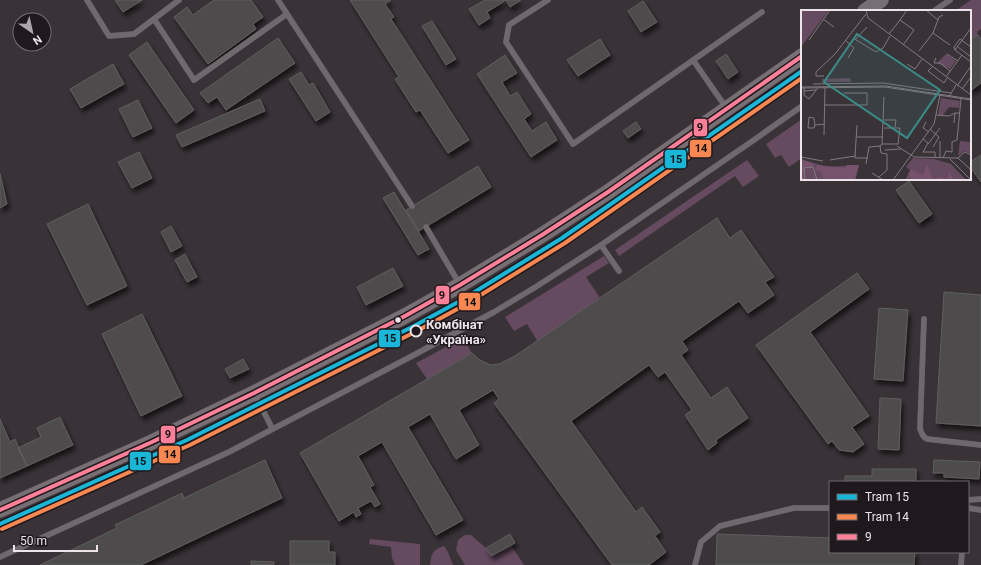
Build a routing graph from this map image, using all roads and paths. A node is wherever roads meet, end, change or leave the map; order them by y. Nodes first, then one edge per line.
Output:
1 (87, 0) edge
2 (179, 0) edge
3 (278, 0) edge
4 (548, 0) edge
5 (881, 0) edge
6 (950, 0) edge
7 (866, 10) edge
8 (935, 10) edge
9 (762, 12) dead end
10 (287, 14) junction
11 (154, 19) junction
12 (801, 57) edge
13 (693, 60) junction
14 (801, 107) edge
15 (727, 109) junction
16 (412, 206) dead end
17 (426, 227) dead end
18 (601, 245) junction
19 (619, 271) dead end
20 (460, 286) junction
21 (924, 319) dead end
22 (254, 393) junction
23 (272, 428) junction
24 (981, 445) edge
25 (969, 500) edge
26 (981, 500) edge
27 (829, 508) edge
28 (969, 508) edge
29 (0, 510) edge
30 (981, 510) edge
31 (962, 553) edge
32 (0, 557) edge
33 (695, 565) edge
34 (961, 565) edge

1 - 11 lane
2 - 11 lane
3 - 10 lane
4 - 13 lane
5 - 7 main road
6 - 8 lane
9 - 13 lane
10 - 11 lane
10 - 16 lane
12 - 15 main road
13 - 15 lane
14 - 18 lane
15 - 20 main road
17 - 20 lane
18 - 19 lane
18 - 23 lane
20 - 22 main road
21 - 24 lane
22 - 23 lane
22 - 29 main road
23 - 32 lane
25 - 26 lane
27 - 33 lane
28 - 30 lane
31 - 34 lane

